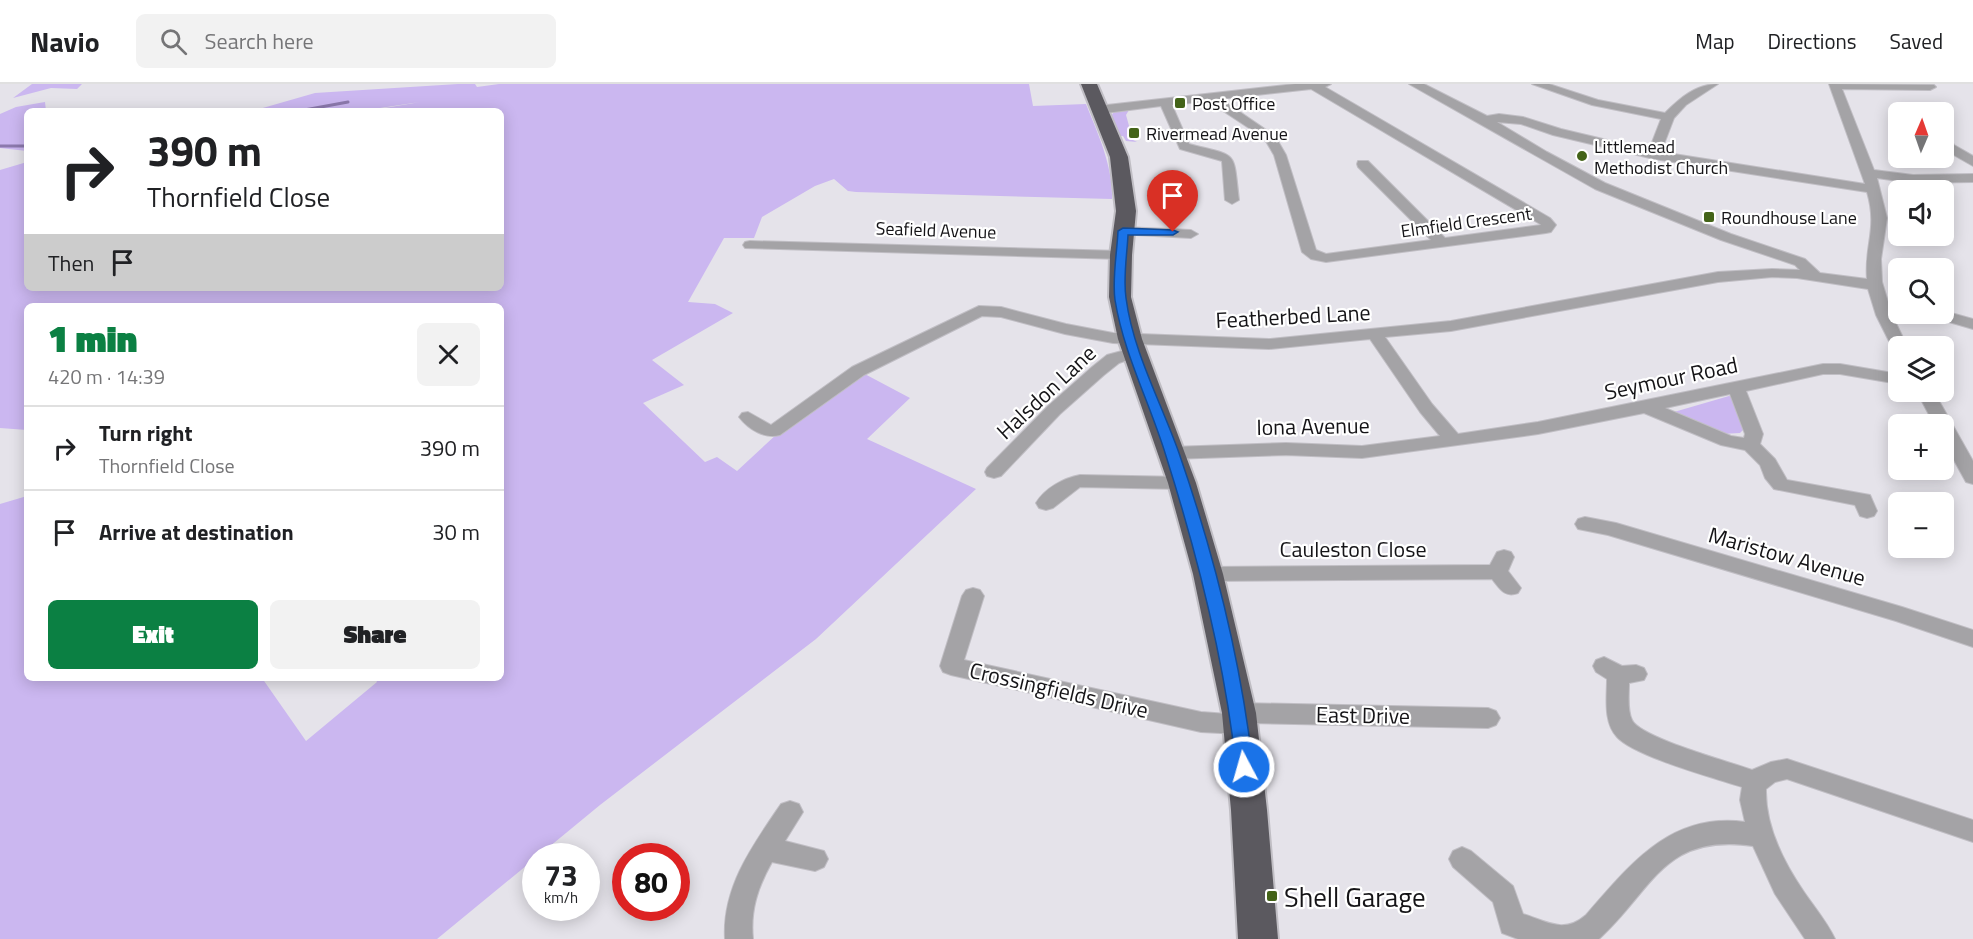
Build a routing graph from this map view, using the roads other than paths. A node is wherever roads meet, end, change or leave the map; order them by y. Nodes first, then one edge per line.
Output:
1 (1089, 84) edge
2 (1415, 84) edge
3 (1538, 84) edge
4 (1695, 84) edge
5 (1835, 84) edge
6 (1321, 85) edge
7 (1710, 86) edge
8 (1927, 92) dead end
9 (1210, 97) junction
10 (1165, 103) junction
11 (1098, 110) junction
12 (1668, 117) junction
13 (1485, 120) junction
14 (1954, 150) edge
15 (1654, 155) junction
16 (1973, 162) edge
17 (1371, 167) dead end
18 (1966, 178) edge
19 (1871, 181) junction
20 (1973, 188) edge
21 (1213, 195) dead end
22 (1123, 231) junction
23 (1188, 238) dead end
24 (1442, 243) junction
25 (750, 245) dead end
26 (1120, 255) junction
27 (1814, 275) junction
28 (1875, 285) junction
29 (1879, 302) junction
30 (1888, 303) edge
31 (1954, 319) edge
32 (1973, 324) edge
33 (1374, 335) junction
34 (1893, 336) edge
35 (1132, 346) junction
36 (1888, 376) edge
37 (1736, 387) junction
38 (1646, 407) junction
39 (748, 417) dead end
40 (1453, 440) junction
41 (1954, 443) edge
42 (1751, 445) junction
43 (1172, 453) junction
44 (994, 472) dead end
45 (1973, 478) edge
46 (1182, 483) junction
47 (1046, 503) dead end
48 (1867, 511) dead end
49 (1585, 524) dead end
50 (1504, 572) dead end
51 (1208, 574) junction
52 (973, 596) dead end
53 (1973, 639) edge
54 (1619, 672) dead end
55 (1239, 718) junction
56 (1488, 718) dead end
57 (1756, 782) junction
58 (790, 812) dead end
59 (1973, 831) edge
60 (1762, 836) junction
61 (766, 849) junction
62 (815, 859) dead end
63 (1462, 859) dead end
64 (740, 939) edge
65 (1258, 939) edge
66 (1562, 939) edge
67 (1568, 939) edge
68 (1821, 939) edge

1 - 11 highway
2 - 13 street
3 - 12 street
4 - 7 street
5 - 8 street
5 - 19 street
6 - 9 street
6 - 24 street, Elmfield Crescent
7 - 12 street
9 - 10 street
9 - 24 street, Elmfield Crescent
10 - 11 street
10 - 21 street
11 - 22 highway
12 - 15 street
13 - 15 street
13 - 27 street
14 - 16 street
15 - 19 street
17 - 24 street
18 - 19 street
18 - 20 street
19 - 28 street
22 - 23 street
22 - 26 highway
25 - 26 street, Seafield Avenue
26 - 35 highway
27 - 28 street, Featherbed Lane
27 - 33 street, Featherbed Lane
28 - 29 street
29 - 30 street
29 - 34 street
31 - 32 street
33 - 35 street, Featherbed Lane
33 - 40 street
35 - 39 street, Featherbed Lane
35 - 43 highway
35 - 44 street, Halsdon Lane
36 - 37 street, Seymour Road
37 - 38 street, Seymour Road
37 - 42 street
38 - 40 street, Seymour Road
38 - 42 street
40 - 43 street, Iona Avenue
41 - 45 street
42 - 48 street
43 - 46 highway
46 - 47 street
46 - 51 highway
49 - 53 street, Maristow Avenue
50 - 51 street, Cauleston Close
51 - 55 highway
52 - 55 street, Crossingfields Drive
54 - 57 street
55 - 56 street, East Drive
55 - 65 highway
57 - 59 street
57 - 60 street
58 - 61 street
60 - 67 street
60 - 68 street
61 - 62 street
61 - 64 street
63 - 66 street

